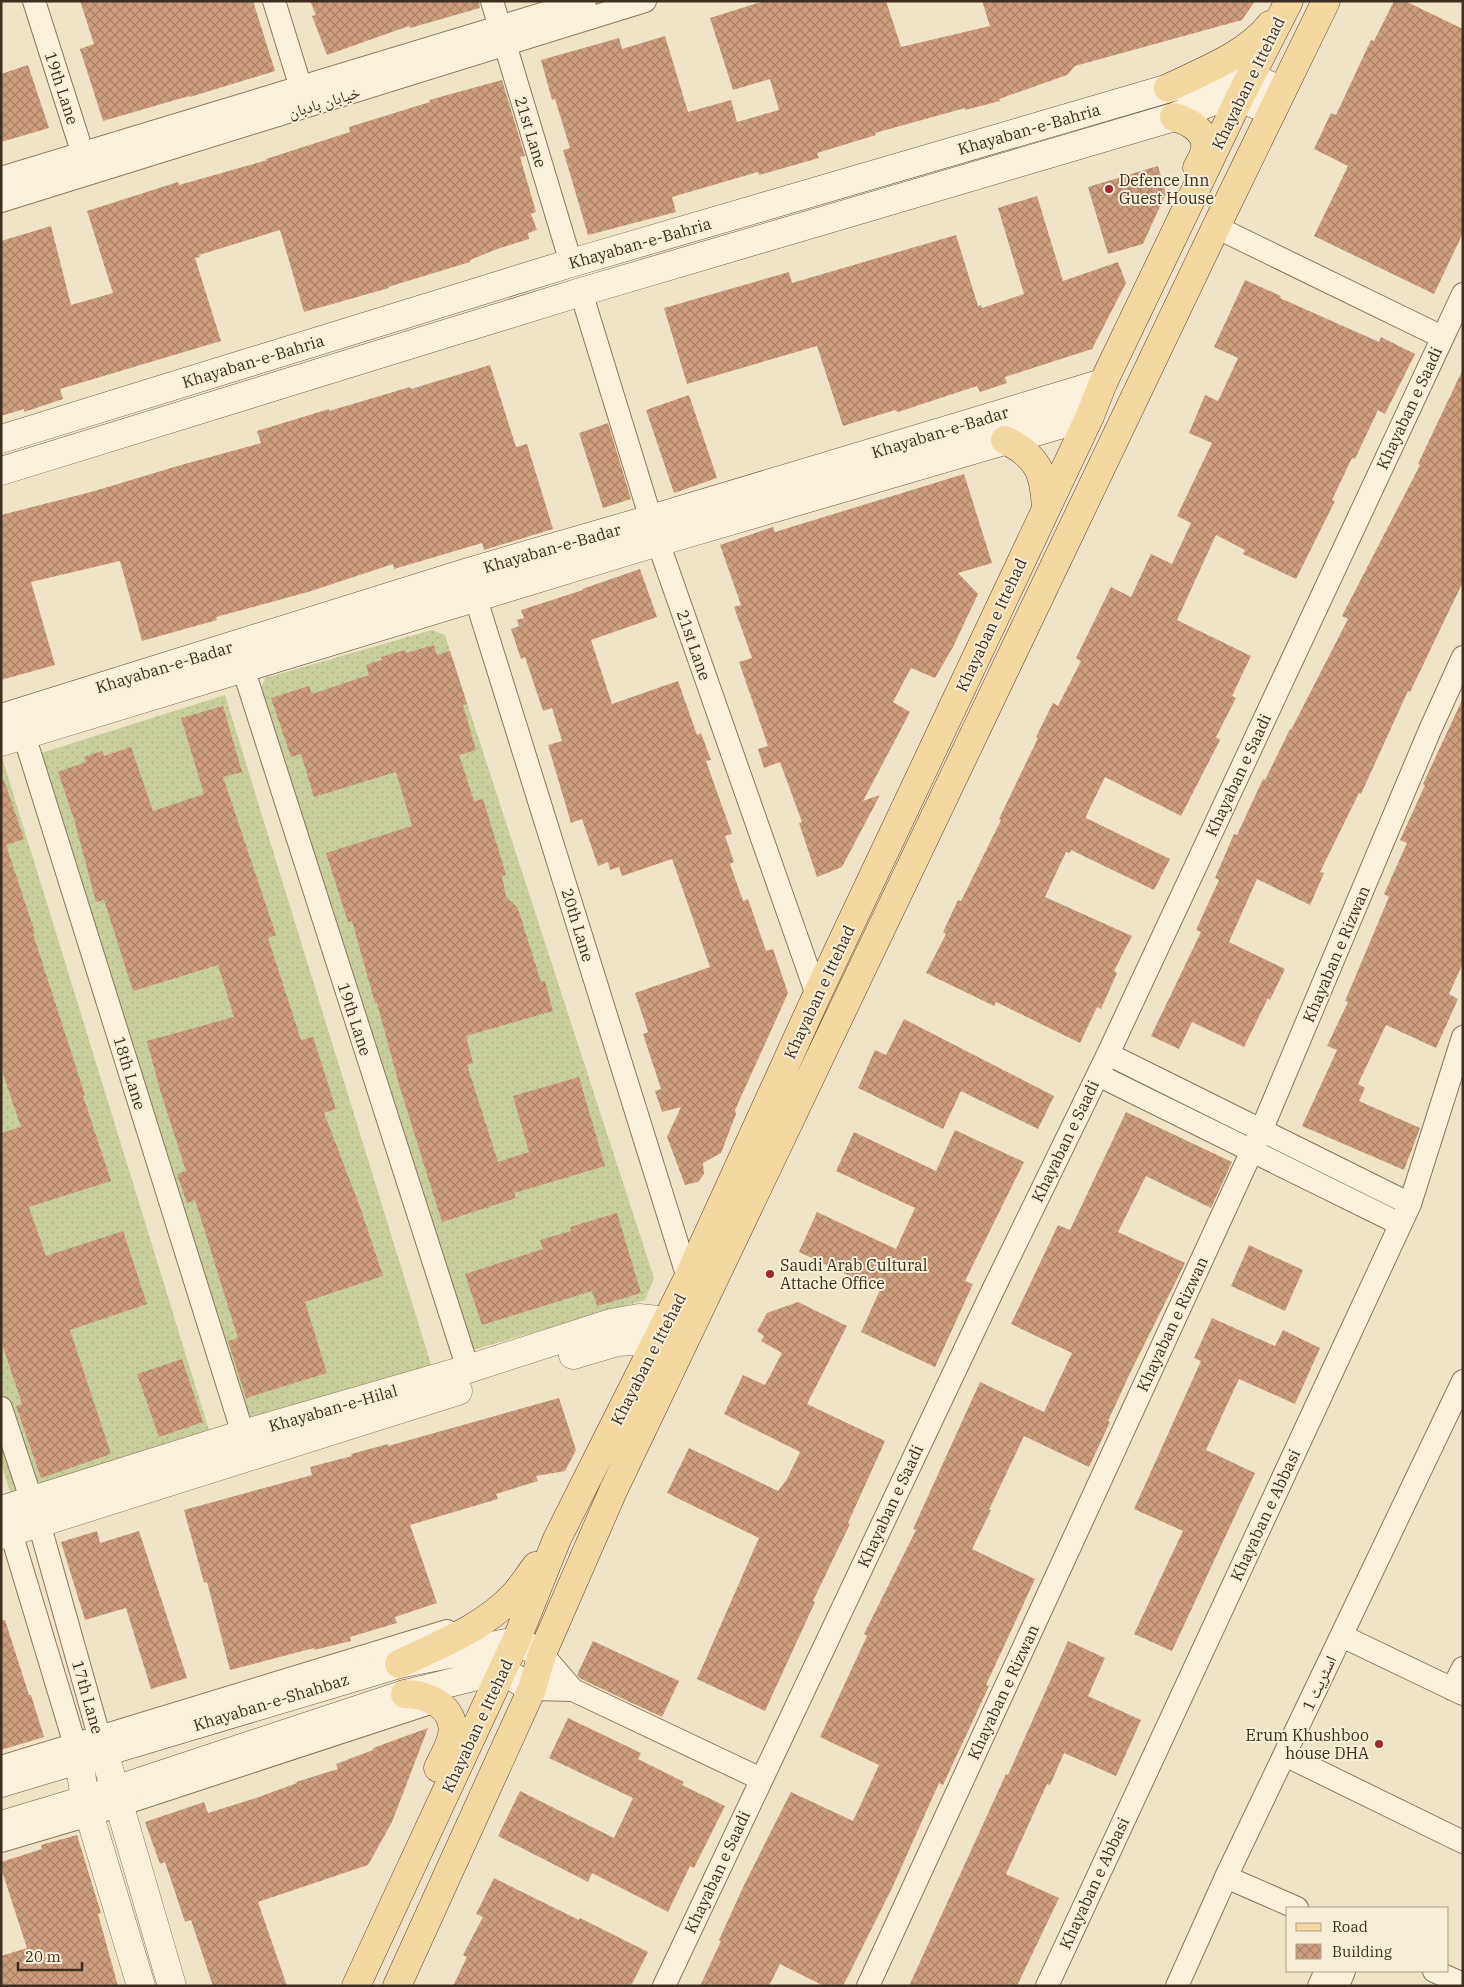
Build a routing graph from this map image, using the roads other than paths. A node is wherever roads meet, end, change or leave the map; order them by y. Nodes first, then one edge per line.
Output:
1 (34, 1) edge
2 (274, 1) edge
3 (492, 1) edge
4 (585, 1) edge
5 (645, 1) edge
6 (1289, 1) edge
7 (1326, 1) edge
8 (502, 37) junction
9 (1234, 87) junction
10 (301, 88) junction
11 (1168, 88) junction
12 (1277, 101) junction
13 (1174, 117) junction
14 (83, 152) junction
15 (90, 174) junction
16 (1, 178) edge
17 (1, 201) edge
18 (1216, 227) junction
19 (572, 263) junction
20 (1154, 278) junction
21 (581, 292) junction
22 (1463, 294) edge
23 (1442, 337) junction
24 (1103, 383) junction
25 (1090, 416) junction
26 (1, 439) edge
27 (1006, 440) junction
28 (1, 471) edge
29 (1046, 509) junction
30 (654, 531) junction
31 (468, 572) junction
32 (475, 598) junction
33 (1463, 657) edge
34 (243, 668) junction
35 (11, 727) edge
36 (818, 995) junction
37 (1463, 1037) edge
38 (1108, 1054) junction
39 (1098, 1075) junction
40 (1261, 1131) junction
41 (1252, 1152) junction
42 (1405, 1214) junction
43 (688, 1278) junction
44 (667, 1321) junction
45 (654, 1348) junction
46 (468, 1369) junction
47 (1463, 1381) edge
48 (1, 1408) edge
49 (243, 1434) junction
50 (35, 1512) junction
51 (4, 1517) edge
52 (557, 1539) junction
53 (483, 1620) junction
54 (1342, 1636) junction
55 (516, 1641) junction
56 (542, 1654) junction
57 (399, 1664) junction
58 (1463, 1668) edge
59 (502, 1670) junction
60 (532, 1689) junction
61 (573, 1690) junction
62 (1458, 1692) edge
63 (405, 1694) junction
64 (436, 1701) junction
65 (89, 1748) junction
66 (1285, 1754) junction
67 (1, 1767) edge
68 (761, 1779) junction
69 (1, 1784) edge
70 (116, 1797) junction
71 (87, 1808) junction
72 (433, 1820) junction
73 (1, 1825) edge
74 (1, 1841) edge
75 (1463, 1842) edge
76 (1226, 1877) junction
77 (1295, 1907) edge
78 (1326, 1972) edge
79 (1344, 1972) edge
80 (1436, 1972) edge
81 (1463, 1984) edge
82 (141, 1986) edge
83 (172, 1986) edge
84 (356, 1986) edge
85 (397, 1986) edge
86 (664, 1986) edge
87 (868, 1986) edge
88 (1046, 1986) edge
89 (1178, 1986) edge
90 (1319, 1986) edge
91 (1338, 1986) edge

1 - 14 street, 19th Lane
2 - 10 street
3 - 8 street, 21st Lane
4 - 8 street, خیابان بادبان
5 - 8 street, خیابان بادبان
6 - 9 main road, Khayaban e Ittehad
6 - 11 main road
7 - 12 main road, Khayaban e Ittehad
8 - 10 street, خیابان بادبان
8 - 15 street, خیابان بادبان
8 - 19 street, 21st Lane
9 - 11 main road, Khayaban-e-Bahria
9 - 12 main road
9 - 12 main road
9 - 13 main road, Khayaban-e-Bahria
9 - 20 main road, Khayaban e Ittehad
10 - 14 street, خیابان بادبان
11 - 19 main road, Khayaban-e-Bahria
12 - 18 main road, Khayaban e Ittehad
13 - 20 main road
13 - 21 main road, Khayaban-e-Bahria
14 - 15 street, 19th Lane
14 - 16 street, خیابان بادبان
15 - 17 street, خیابان بادبان
18 - 23 street
18 - 56 main road, Khayaban e Ittehad
19 - 26 main road, Khayaban-e-Bahria
20 - 24 main road, Khayaban e Ittehad
21 - 28 main road, Khayaban-e-Bahria
21 - 30 street, 21st Lane
22 - 23 street, Khayaban e Saadi
23 - 38 street, Khayaban e Saadi
24 - 25 main road, Khayaban e Ittehad
24 - 30 main road, Khayaban-e-Badar
25 - 27 main road, Khayaban-e-Badar
25 - 29 main road, Khayaban e Ittehad
27 - 29 main road
27 - 30 main road, Khayaban-e-Badar
29 - 36 main road, Khayaban e Ittehad
30 - 31 main road, Khayaban-e-Badar
30 - 32 main road, Khayaban-e-Badar
30 - 36 street, 21st Lane
31 - 32 street, 20th Lane
31 - 35 main road, Khayaban-e-Badar
32 - 34 main road, Khayaban-e-Badar
32 - 43 street, 20th Lane
33 - 40 street, Khayaban e Rizwan
34 - 35 main road, Khayaban-e-Badar
34 - 46 street, 19th Lane
35 - 49 street, 18th Lane
36 - 43 main road, Khayaban e Ittehad
37 - 42 street, Khayaban e Abbasi
38 - 39 street, Khayaban e Saadi
38 - 40 street
39 - 41 street
39 - 68 street, Khayaban e Saadi
40 - 41 street, Khayaban e Rizwan
40 - 42 street
41 - 42 street
41 - 87 street, Khayaban e Rizwan
42 - 88 street, Khayaban e Abbasi
43 - 44 main road, Khayaban e Ittehad
44 - 45 main road, Khayaban e Ittehad
44 - 46 main road, Khayaban-e-Hilal
45 - 50 main road
45 - 52 main road, Khayaban e Ittehad
46 - 49 main road, Khayaban-e-Hilal
47 - 54 street, اسٹریٹ 1
48 - 50 street, 17th Lane
49 - 50 main road, Khayaban-e-Hilal
50 - 51 main road, Khayaban-e-Hilal
50 - 65 street, 17th Lane
51 - 65 street, 17th Lane
52 - 53 main road
52 - 55 main road, Khayaban e Ittehad
53 - 57 main road
53 - 65 street
54 - 62 street
54 - 66 street, اسٹریٹ 1
55 - 56 main road
55 - 57 main road, Khayaban-e-Shahbaz
55 - 59 main road, Khayaban e Ittehad
56 - 60 main road, Khayaban e Ittehad
56 - 61 street
57 - 65 main road, Khayaban-e-Shahbaz
58 - 62 street
59 - 60 main road
59 - 63 main road, Khayaban-e-Shahbaz
59 - 72 main road, Khayaban e Ittehad
60 - 61 street
60 - 85 main road, Khayaban e Ittehad
61 - 68 street
63 - 64 main road
63 - 70 main road, Khayaban-e-Shahbaz
64 - 70 street
64 - 72 main road
65 - 67 street
65 - 69 main road, Khayaban-e-Shahbaz
65 - 70 main road, 17th Lane
65 - 71 main road, 17th Lane
66 - 75 street
66 - 76 street, اسٹریٹ 1
68 - 86 street, Khayaban e Saadi
70 - 71 main road, Khayaban-e-Shahbaz
70 - 83 main road, 17th Lane
71 - 73 main road, Khayaban-e-Shahbaz
71 - 74 street
71 - 82 main road, 17th Lane
72 - 84 main road, Khayaban e Ittehad
76 - 77 street
76 - 89 street, اسٹریٹ 1
78 - 90 street
79 - 91 street
80 - 81 street

